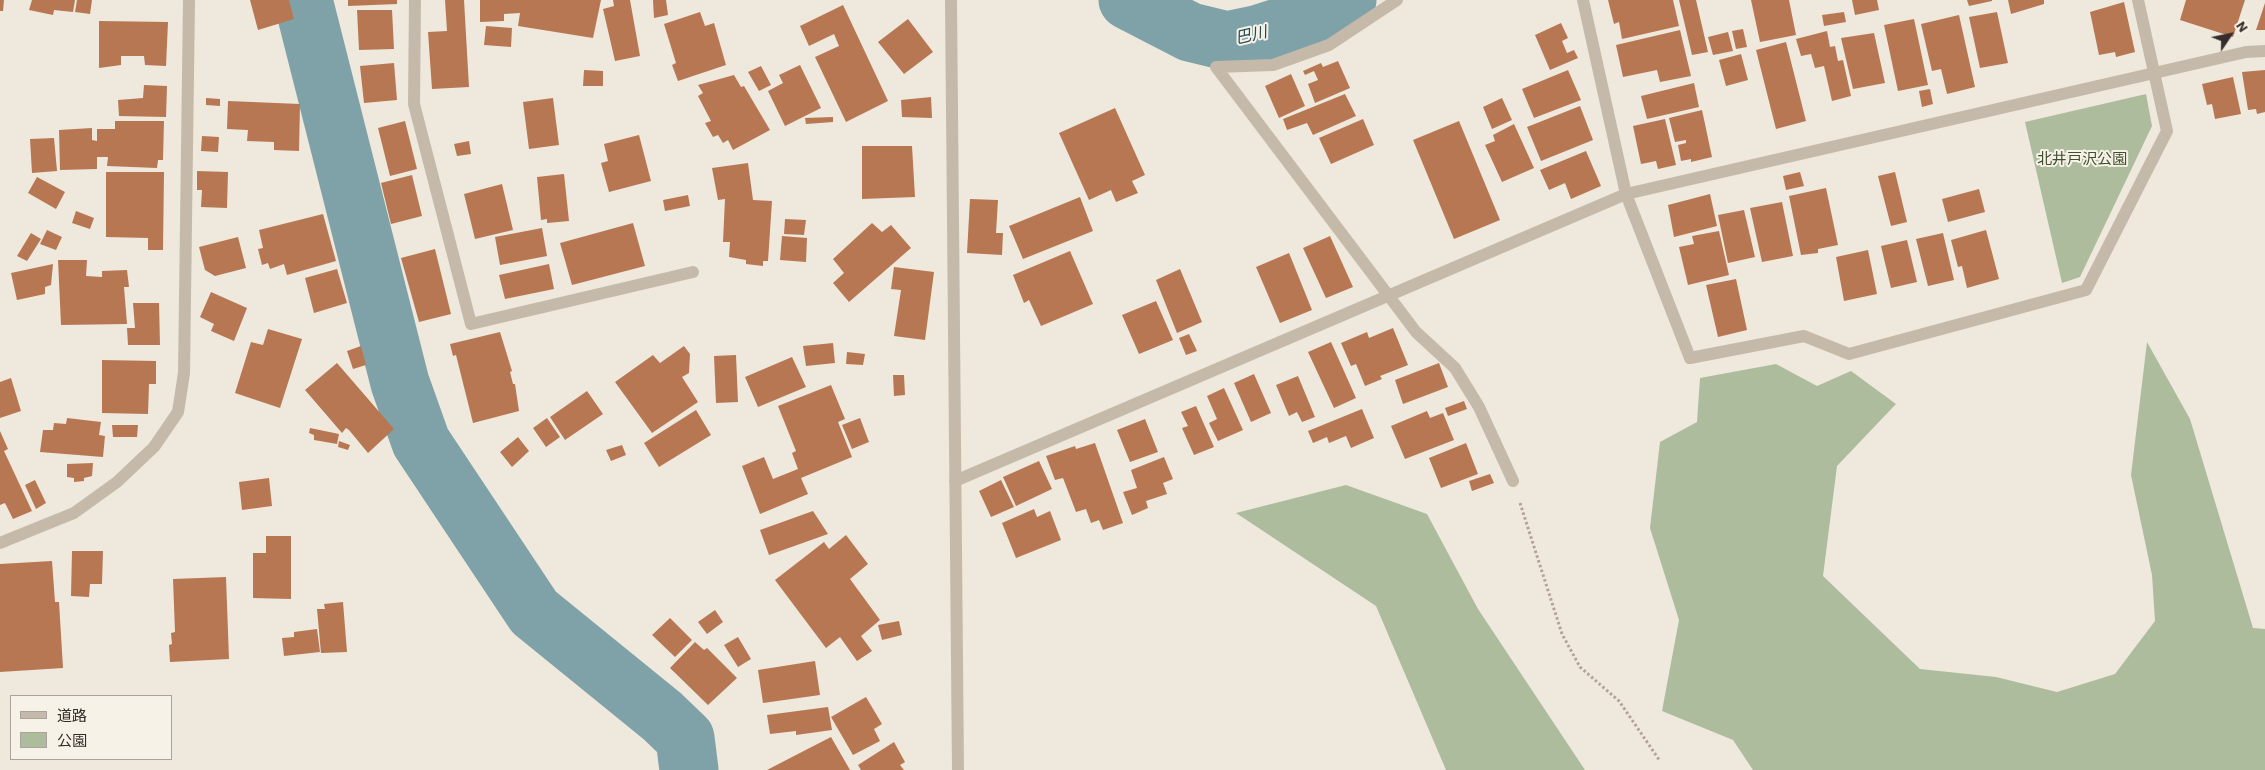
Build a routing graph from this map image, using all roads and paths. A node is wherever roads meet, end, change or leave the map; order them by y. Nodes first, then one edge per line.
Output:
1 (189, 0) edge
2 (415, 0) edge
3 (946, 0) edge
4 (951, 0) edge
5 (1397, 0) edge
6 (1583, 0) edge
7 (2138, 0) edge
8 (2265, 51) edge
9 (2154, 73) junction
10 (1626, 194) junction
11 (694, 272) dead end
12 (1388, 296) junction
13 (955, 481) junction
14 (1513, 481) joint
15 (0, 543) edge
16 (1660, 761) dead end
17 (958, 770) edge

1 - 15 street
2 - 11 street
3 - 4 street
4 - 13 street
5 - 12 street
6 - 10 street
7 - 9 street
8 - 9 street
9 - 10 street
9 - 10 street
10 - 12 street
12 - 13 street
12 - 14 street
13 - 17 street
14 - 16 path

